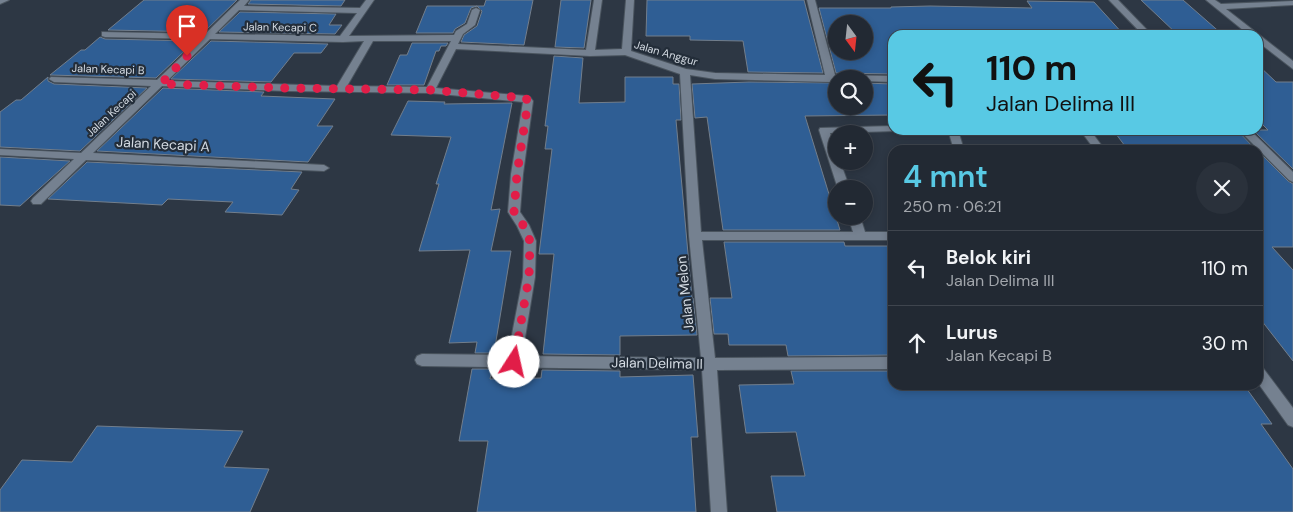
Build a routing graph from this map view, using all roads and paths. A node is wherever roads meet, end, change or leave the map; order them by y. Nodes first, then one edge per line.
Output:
1 (5, 0) edge
2 (245, 0) edge
3 (370, 0) edge
4 (598, 0) edge
5 (630, 0) edge
6 (811, 0) edge
7 (1113, 0) edge
8 (1210, 0) edge
9 (0, 2) edge
10 (1293, 4) edge
11 (1218, 6) junction
12 (237, 8) junction
13 (476, 10) dead end
14 (363, 11) junction
15 (1143, 30) edge
16 (1248, 30) edge
17 (105, 34) dead end
18 (208, 36) junction
19 (343, 39) junction
20 (370, 39) junction
21 (454, 42) junction
22 (1263, 42) edge
23 (626, 52) junction
24 (590, 53) junction
25 (1292, 64) edge
26 (829, 70) edge
27 (685, 72) junction
28 (873, 78) edge
29 (888, 78) edge
30 (54, 79) dead end
31 (828, 79) edge
32 (161, 84) junction
33 (340, 89) junction
34 (430, 90) junction
35 (888, 129) edge
36 (1249, 135) edge
37 (1259, 145) edge
38 (1263, 149) edge
39 (0, 152) edge
40 (83, 156) junction
41 (324, 168) dead end
42 (1293, 178) edge
43 (841, 180) edge
44 (37, 201) dead end
45 (857, 225) edge
46 (695, 236) junction
47 (860, 236) junction
48 (888, 236) edge
49 (422, 360) dead end
50 (514, 362) junction
51 (888, 363) edge
52 (709, 364) junction
53 (1263, 379) edge
54 (1293, 420) edge
55 (719, 512) edge

1 - 9 street
2 - 12 street, Jalan Kecapi
3 - 14 street
4 - 24 street
5 - 23 street
6 - 26 street
7 - 15 street
8 - 11 street
10 - 11 street
11 - 16 street
12 - 14 street
12 - 18 street, Jalan Kecapi
13 - 21 street
14 - 19 street
17 - 18 street, Jalan Kecapi C
18 - 19 street, Jalan Kecapi C
18 - 32 street, Jalan Kecapi
19 - 20 street, Jalan Kecapi C
20 - 21 street, Jalan Kecapi C
20 - 33 street
21 - 24 street, Jalan Anggur
21 - 34 street
22 - 25 street
23 - 24 street, Jalan Anggur
23 - 27 street, Jalan Anggur
27 - 31 street, Jalan Anggur
27 - 46 street, Jalan Melon
28 - 29 street, Jalan Anggur
30 - 32 street, Jalan Kecapi B
32 - 33 street, Jalan Kecapi B
32 - 40 street, Jalan Kecapi
33 - 34 street, Jalan Kecapi B
34 - 50 street, Jalan Kecapi B
35 - 43 street
36 - 37 street
38 - 42 street
39 - 40 street, Jalan Kecapi A
40 - 41 street, Jalan Kecapi A
40 - 44 street, Jalan Kecapi
45 - 47 street
46 - 47 street
46 - 52 street, Jalan Melon
47 - 48 street
49 - 50 street, Jalan Delima II
50 - 52 street, Jalan Delima II
51 - 52 street, Jalan Delima II
52 - 55 street, Jalan Melon
53 - 54 street

